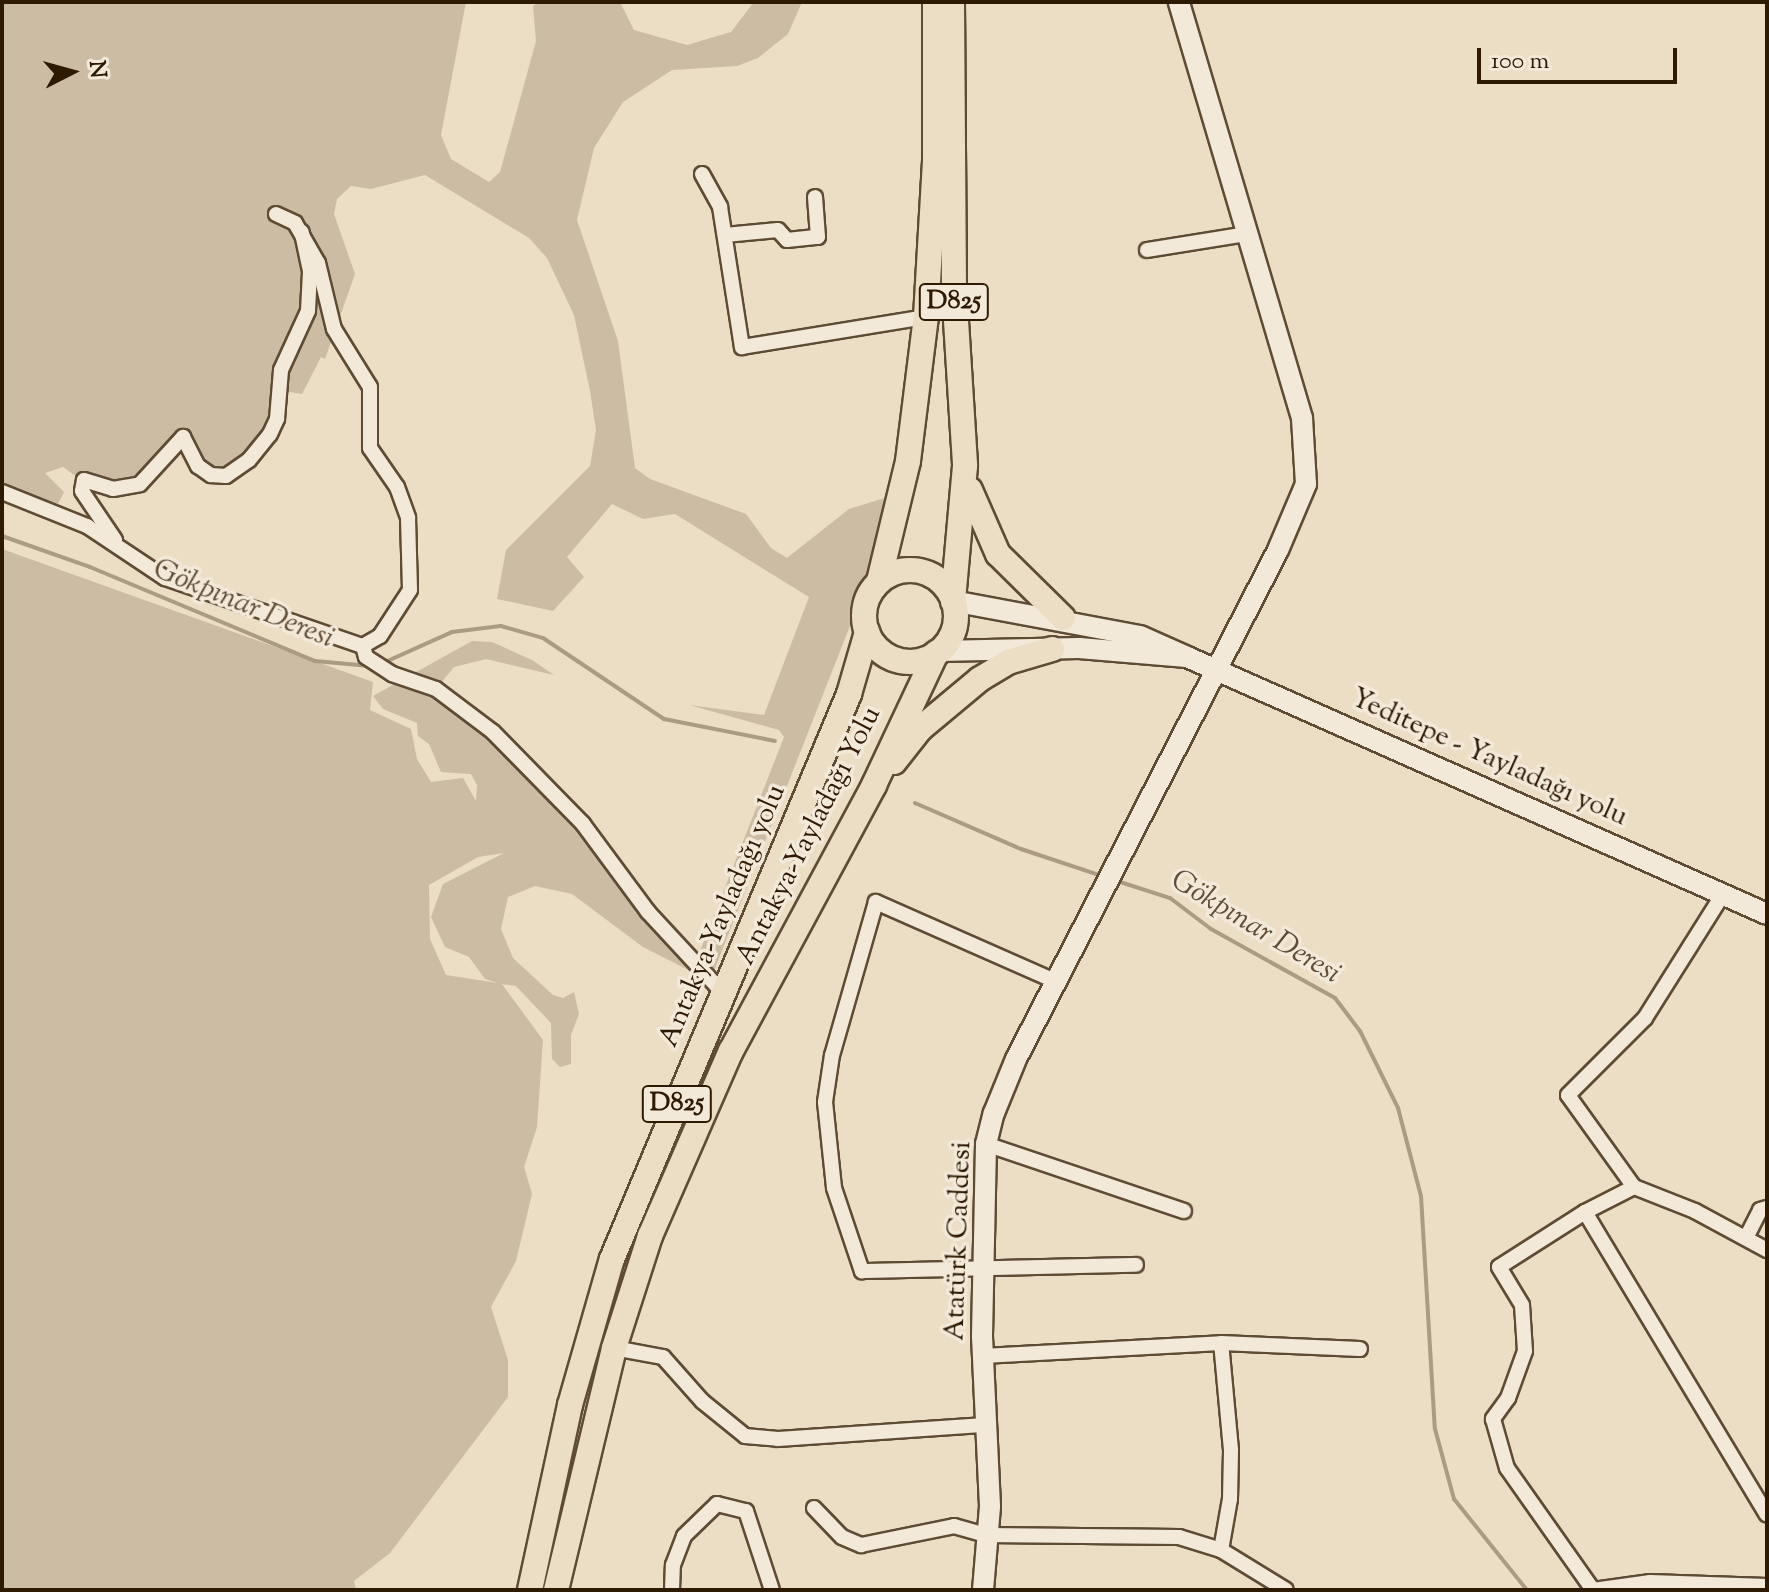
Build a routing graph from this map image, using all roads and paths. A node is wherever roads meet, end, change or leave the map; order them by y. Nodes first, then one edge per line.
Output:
1 (935, 2) edge
2 (952, 2) edge
3 (1179, 2) edge
4 (702, 174) dead end
5 (815, 197) dead end
6 (276, 214) dead end
7 (302, 232) junction
8 (1247, 234) junction
9 (725, 235) junction
10 (1147, 250) dead end
11 (926, 317) junction
12 (965, 466) junction
13 (2, 492) edge
14 (119, 547) junction
15 (879, 581) junction
16 (953, 601) junction
17 (1063, 618) junction
18 (867, 632) junction
19 (1052, 649) junction
20 (365, 652) junction
21 (937, 652) junction
22 (1187, 657) junction
23 (1216, 672) junction
24 (874, 785) junction
25 (1723, 894) junction
26 (1767, 914) edge
27 (1055, 981) junction
28 (724, 994) junction
29 (986, 1144) junction
30 (1634, 1187) junction
31 (1767, 1208) edge
32 (1184, 1211) dead end
33 (1585, 1212) junction
34 (1747, 1236) junction
35 (1767, 1250) edge
36 (1136, 1265) dead end
37 (984, 1269) junction
38 (1221, 1343) junction
39 (614, 1348) junction
40 (1360, 1349) dead end
41 (983, 1356) junction
42 (986, 1425) junction
43 (814, 1508) dead end
44 (1767, 1515) edge
45 (986, 1535) junction
46 (1221, 1550) junction
47 (1767, 1586) edge
48 (530, 1590) edge
49 (556, 1590) edge
50 (672, 1590) edge
51 (772, 1590) edge
52 (983, 1590) edge
53 (1286, 1590) edge

1 - 11 highway, D825
2 - 12 highway, D825
3 - 8 main road, Atatürk Caddesi
4 - 9 street
5 - 9 street
6 - 7 street
7 - 14 street
7 - 20 street
8 - 10 street
8 - 23 main road, Atatürk Caddesi
9 - 11 street
11 - 15 highway, D825
12 - 16 highway, D825
12 - 17 highway
13 - 14 street
14 - 20 street
15 - 16 highway
15 - 18 highway
16 - 17 main road, Yeditepe - Yayladağı yolu
16 - 21 highway
17 - 22 main road, Yeditepe - Yayladağı yolu
18 - 21 highway
18 - 28 highway, Antakya-Yayladağı yolu / D825
19 - 21 main road, Yeditepe - Yayladağı yolu
19 - 22 main road, Yeditepe - Yayladağı yolu
19 - 24 highway
20 - 28 street
21 - 24 highway, Antakya-Yayladağı Yolu / D825
22 - 23 main road, Yeditepe - Yayladağı yolu
23 - 25 main road, Yeditepe - Yayladağı yolu
23 - 27 main road, Atatürk Caddesi
24 - 39 highway, Antakya-Yayladağı Yolu / D825
25 - 26 main road, Yeditepe - Yayladağı yolu
25 - 30 street
27 - 29 main road, Atatürk Caddesi
27 - 37 street
28 - 48 highway, Antakya-Yayladağı yolu / D825
29 - 32 street
29 - 37 main road, Atatürk Caddesi
30 - 33 street
30 - 34 street
31 - 34 street
33 - 44 street
33 - 47 street
34 - 35 street
36 - 37 street
37 - 41 main road, Atatürk Caddesi
38 - 40 street
38 - 41 street
38 - 46 street
39 - 42 street
39 - 49 highway, Antakya-Yayladağı Yolu / D825
41 - 42 main road, Atatürk Caddesi
42 - 45 main road, Atatürk Caddesi
43 - 45 street
45 - 46 street
45 - 52 main road, Atatürk Caddesi
46 - 53 street
50 - 51 street

